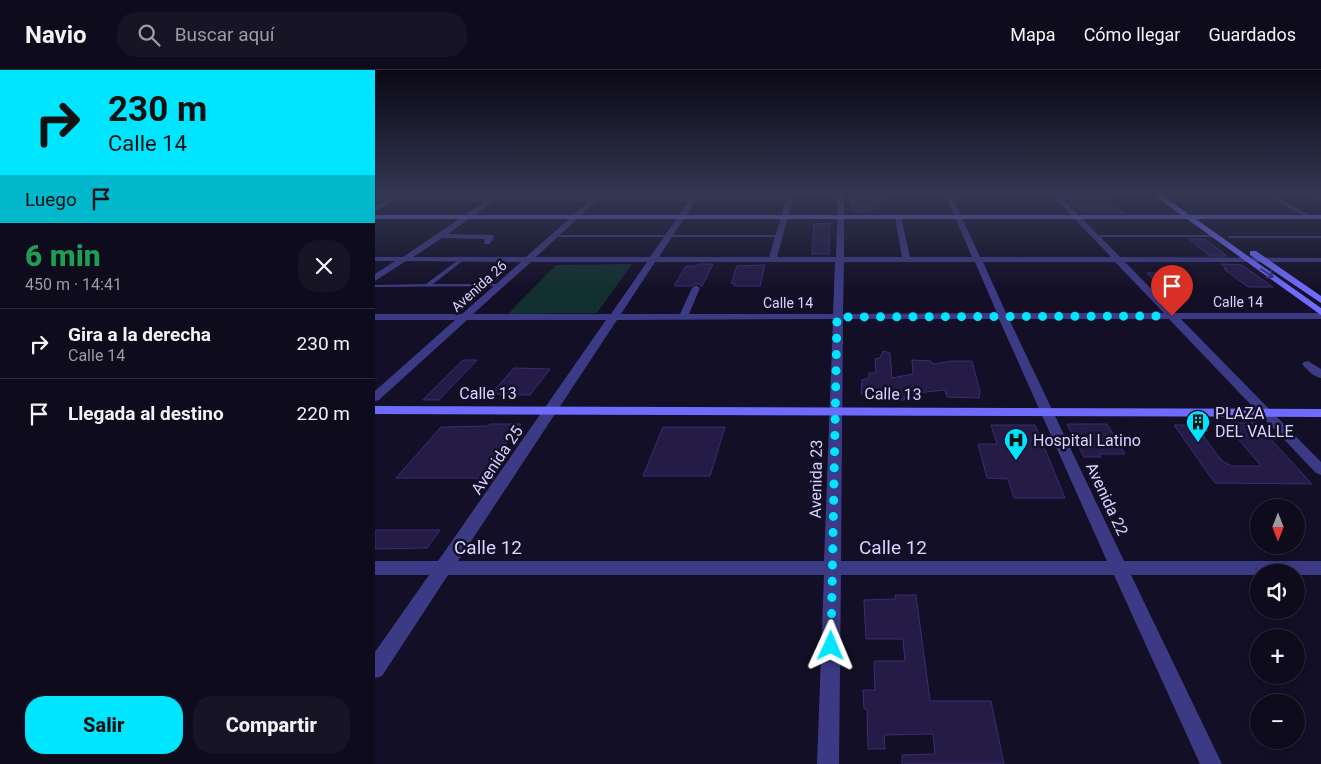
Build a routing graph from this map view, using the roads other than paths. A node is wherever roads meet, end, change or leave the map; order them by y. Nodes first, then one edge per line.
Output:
1 (453, 226) edge
2 (565, 226) edge
3 (675, 226) edge
4 (782, 226) edge
5 (840, 226) edge
6 (900, 226) edge
7 (962, 226) edge
8 (1086, 226) edge
9 (1201, 226) edge
10 (1215, 226) edge
11 (440, 236) junction
12 (555, 236) junction
13 (669, 236) junction
14 (779, 236) junction
15 (1095, 236) junction
16 (1215, 236) junction
17 (1230, 237) junction
18 (1321, 237) edge
19 (487, 242) dead end
20 (405, 258) junction
21 (375, 259) edge
22 (463, 259) junction
23 (529, 259) junction
24 (654, 259) junction
25 (772, 259) junction
26 (839, 259) junction
27 (906, 259) junction
28 (976, 259) junction
29 (1117, 259) junction
30 (1248, 260) junction
31 (1263, 260) junction
32 (1321, 260) edge
33 (375, 278) edge
34 (375, 286) edge
35 (427, 286) junction
36 (499, 286) junction
37 (696, 288) dead end
38 (1321, 300) edge
39 (1321, 312) edge
40 (1002, 316) junction
41 (1172, 316) junction
42 (1321, 316) edge
43 (375, 317) edge
44 (464, 317) junction
45 (614, 317) junction
46 (683, 317) junction
47 (837, 317) junction
48 (1308, 364) dead end
49 (1321, 375) edge
50 (375, 397) edge
51 (375, 410) edge
52 (551, 410) junction
53 (835, 410) junction
54 (1046, 412) junction
55 (1266, 412) junction
56 (1321, 413) edge
57 (1321, 470) edge
58 (375, 568) edge
59 (443, 568) junction
60 (832, 568) junction
61 (1120, 568) junction
62 (1321, 568) edge
63 (375, 669) edge
64 (829, 764) edge
65 (1211, 764) edge

1 - 11 street
2 - 12 street, Avenida 26
3 - 13 street, Avenida 25
4 - 14 street
5 - 26 street, Avenida 23
6 - 27 street
7 - 28 street, Avenida 22
8 - 15 street
9 - 16 street
10 - 17 street
11 - 19 street
11 - 20 street
12 - 13 lane
12 - 23 street, Avenida 26
13 - 14 lane
13 - 24 street, Avenida 25
14 - 25 street
15 - 16 lane
15 - 29 street
16 - 30 street
17 - 18 lane
17 - 31 street
20 - 21 street
20 - 22 street
20 - 33 street
22 - 23 street
22 - 35 lane
23 - 24 street
23 - 36 street, Avenida 26
24 - 25 street
24 - 45 street, Avenida 25
25 - 26 street
26 - 27 street
26 - 47 street, Avenida 23
27 - 28 street
28 - 29 street
28 - 40 street, Avenida 22
29 - 30 street
29 - 41 street
30 - 31 street
30 -> 39 street
31 - 32 street
31 - 38 street
34 - 35 lane
35 - 36 lane
36 - 44 street, Avenida 26
37 - 46 street
40 - 41 street, Calle 14
40 - 47 street, Calle 14
40 - 54 street, Avenida 22
41 - 42 street, Calle 14
41 - 55 street
43 - 44 street, Calle 14
44 - 45 street, Calle 14
44 - 50 street, Avenida 26
45 - 46 street, Calle 14
45 - 52 street, Avenida 25
46 - 47 street, Calle 14
47 - 53 street, Avenida 23
48 - 49 street
51 - 52 street, Calle 13
52 - 53 street, Calle 13
52 - 59 street, Avenida 25
53 - 54 street, Calle 13
53 - 60 street, Avenida 23
54 - 55 street, Calle 13
54 - 61 street, Avenida 22
55 - 56 street, Calle 13
55 - 57 street
58 - 59 street, Calle 12
59 - 60 street, Calle 12
59 - 63 street, Avenida 25
60 - 61 street, Calle 12
60 - 64 street, Avenida 23
61 - 62 street, Calle 12
61 - 65 street, Avenida 22

